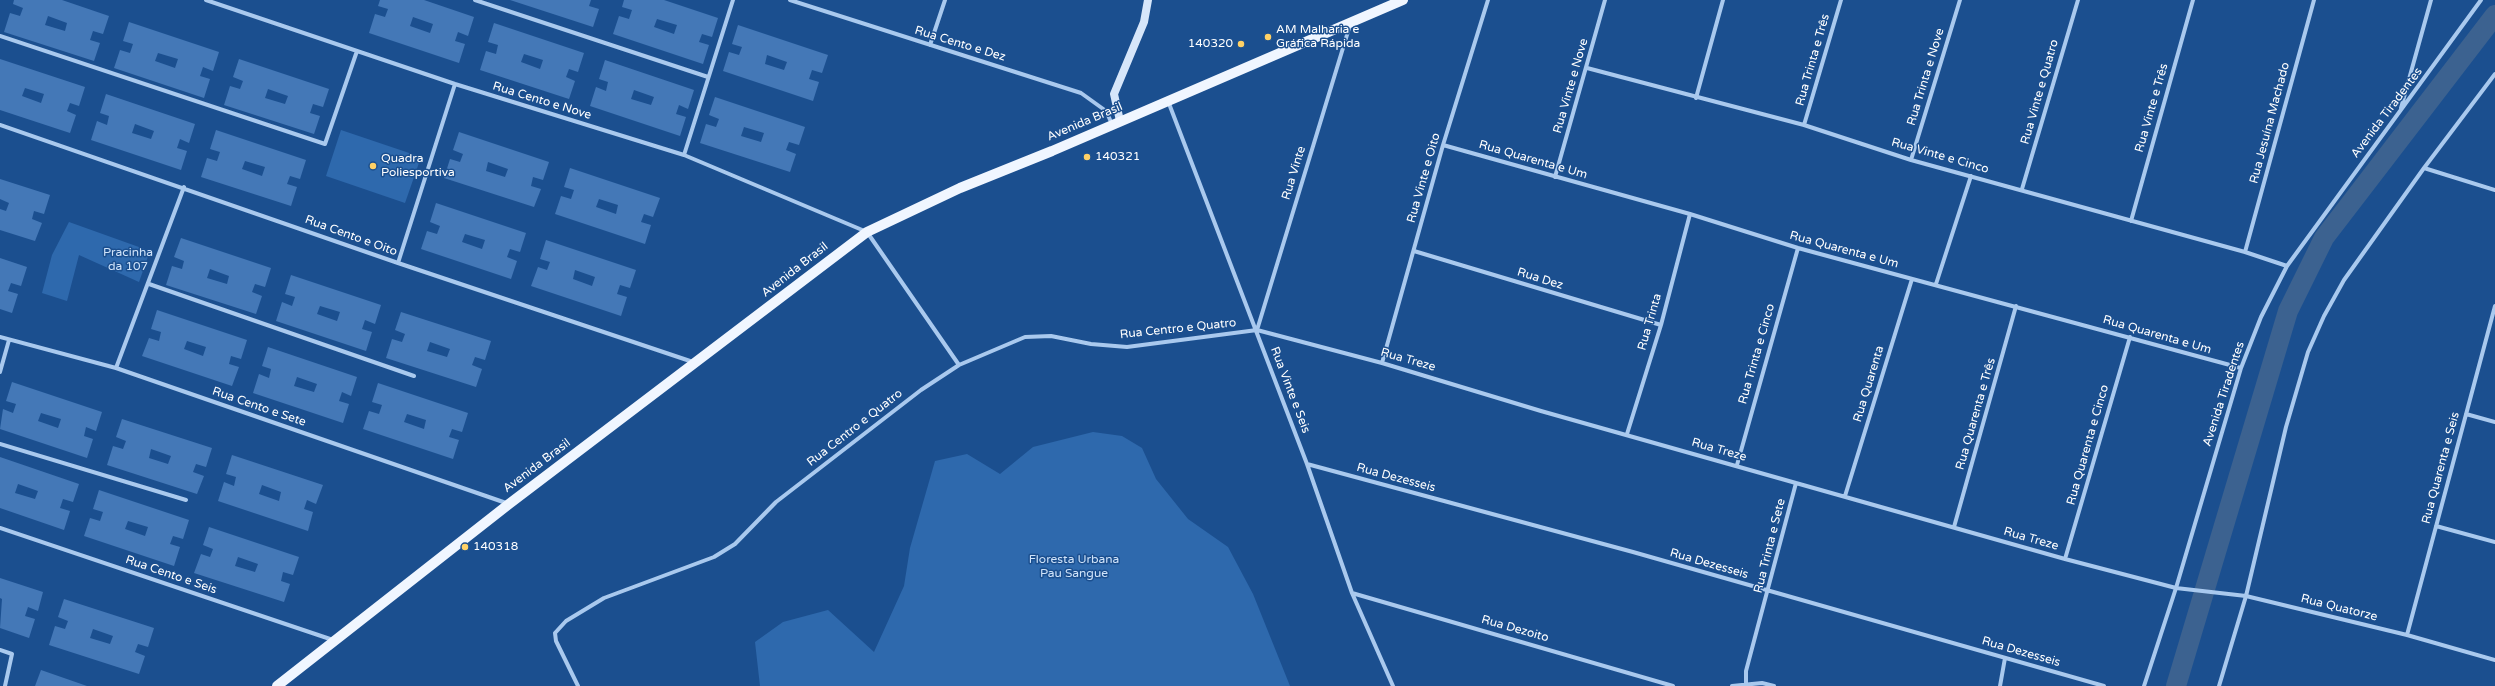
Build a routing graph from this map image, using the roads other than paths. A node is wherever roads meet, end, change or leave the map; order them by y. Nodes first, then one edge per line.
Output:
1 (206, 0) edge
2 (475, 0) edge
3 (733, 0) edge
4 (790, 0) edge
5 (945, 0) edge
6 (1148, 0) edge
7 (1403, 0) edge
8 (1488, 0) edge
9 (1606, 0) edge
10 (1723, 0) edge
11 (1841, 0) edge
12 (1960, 0) edge
13 (2078, 0) edge
14 (2193, 0) edge
15 (2314, 0) edge
16 (2431, 0) edge
17 (2481, 0) edge
18 (795, 1) edge
19 (1351, 22) junction
20 (0, 36) edge
21 (930, 45) junction
22 (357, 51) junction
23 (1587, 68) junction
24 (2495, 74) edge
25 (708, 78) junction
26 (455, 84) junction
27 (1696, 98) junction
28 (1167, 100) junction
29 (2400, 110) junction
30 (1116, 123) junction
31 (0, 125) edge
32 (1804, 125) junction
33 (1443, 145) junction
34 (684, 155) junction
35 (1911, 160) junction
36 (2424, 168) junction
37 (1971, 176) junction
38 (1555, 177) junction
39 (184, 187) junction
40 (2022, 189) junction
41 (2495, 190) edge
42 (1690, 214) junction
43 (2130, 221) junction
44 (867, 232) junction
45 (1798, 248) junction
46 (1414, 251) junction
47 (2245, 252) junction
48 (398, 264) junction
49 (2287, 266) junction
50 (1912, 279) junction
51 (149, 284) junction
52 (1936, 284) junction
53 (2016, 306) junction
54 (2495, 306) edge
55 (1661, 325) junction
56 (1257, 330) junction
57 (0, 337) edge
58 (2130, 338) junction
59 (9, 340) junction
60 (696, 362) junction
61 (1382, 363) junction
62 (959, 365) junction
63 (116, 368) junction
64 (2241, 368) junction
65 (0, 372) edge
66 (414, 376) dead end
67 (2466, 414) junction
68 (2495, 422) edge
69 (1626, 434) junction
70 (0, 444) edge
71 (1307, 464) junction
72 (1737, 465) junction
73 (1796, 483) junction
74 (1845, 496) junction
75 (186, 500) dead end
76 (509, 504) junction
77 (2436, 526) junction
78 (1954, 527) junction
79 (0, 528) edge
80 (2495, 542) edge
81 (2065, 559) junction
82 (2176, 588) junction
83 (1768, 591) junction
84 (1352, 593) junction
85 (2246, 596) junction
86 (2407, 635) junction
87 (335, 641) junction
88 (0, 650) edge
89 (2005, 658) junction
90 (2495, 660) edge
91 (1746, 685) edge
92 (5, 686) edge
93 (277, 686) edge
94 (578, 686) edge
95 (1393, 686) edge
96 (1673, 686) edge
97 (1732, 686) edge
98 (1774, 686) edge
99 (2000, 686) edge
100 (2104, 686) edge
101 (2144, 686) edge
102 (2219, 686) edge

1 - 22 street, Rua Cento e Nove
2 - 25 street
3 - 25 street
4 - 18 street, Rua Cento e Dez
5 - 21 street
6 - 30 street
7 - 19 main road, Avenida Brasil
8 - 33 street, Rua Vinte e Oito
9 - 23 street, Rua Vinte e Nove
10 - 27 street
11 - 32 street, Rua Trinta e Três
12 - 35 street, Rua Trinta e Nove
13 - 40 street, Rua Vinte e Quatro
14 - 43 street, Rua Vinte e Três
15 - 47 street, Rua Jesuína Machado
16 - 29 street
17 - 29 street, Avenida Tiradentes
18 - 21 street, Rua Cento e Dez
19 - 28 main road, Avenida Brasil
19 - 56 street, Rua Vinte
20 - 22 street
21 - 30 street, Rua Cento e Dez
22 - 26 street, Rua Cento e Nove
23 - 27 street, Rua Vinte e Cinco
23 - 38 street, Rua Vinte e Nove
24 - 36 street
25 - 34 street
26 - 34 street, Rua Cento e Nove
26 - 48 street
27 - 32 street, Rua Vinte e Cinco
28 - 30 main road, Avenida Brasil
28 - 56 street, Rua Vinte e Seis
29 - 49 street, Avenida Tiradentes
30 - 44 main road, Avenida Brasil
31 - 39 street, Rua Cento e Oito
32 - 35 street, Rua Vinte e Cinco
33 - 38 street, Rua Quarenta e Um
33 - 46 street, Rua Vinte e Oito
34 - 44 street, Rua Cento e Nove
35 - 37 street, Rua Vinte e Cinco
36 - 41 street
36 - 85 street
37 - 40 street, Rua Vinte e Cinco
37 - 52 street
38 - 42 street, Rua Quarenta e Um
39 - 48 street, Rua Cento e Oito
39 - 51 street
40 - 43 street, Rua Vinte e Cinco
42 - 45 street, Rua Quarenta e Um
42 - 55 street, Rua Trinta
43 - 47 street, Rua Vinte e Cinco
44 - 60 main road, Avenida Brasil
44 - 62 street
45 - 50 street, Rua Quarenta e Um
45 - 72 street, Rua Trinta e Cinco
46 - 55 street, Rua Dez
46 - 61 street, Rua Vinte e Oito
47 - 49 street, Rua Vinte e Cinco
48 - 60 street, Rua Cento e Oito
49 - 64 street, Avenida Tiradentes
50 - 52 street, Rua Quarenta e Um
50 - 74 street, Rua Quarenta
51 - 63 street
51 - 66 street
52 - 53 street, Rua Quarenta e Um
53 - 58 street, Rua Quarenta e Um
53 - 78 street, Rua Quarenta e Três
54 - 67 street, Rua Quarenta e Seis
55 - 69 street, Rua Trinta
56 - 61 street, Rua Treze
56 - 62 street, Rua Centro e Quatro
56 - 71 street, Rua Vinte e Seis
57 - 59 street, Rua Cento e Sete
58 - 64 street, Rua Quarenta e Um
58 - 81 street, Rua Quarenta e Cinco
59 - 63 street, Rua Cento e Sete
59 - 65 street
60 - 76 main road, Avenida Brasil
61 - 69 street, Rua Treze
62 - 94 street, Rua Centro e Quatro
63 - 76 street, Rua Cento e Sete
64 - 82 street, Avenida Tiradentes
67 - 68 street
67 - 77 street, Rua Quarenta e Seis
69 - 72 street, Rua Treze
70 - 75 street
71 - 83 street, Rua Dezesseis
71 - 84 street, Rua Vinte e Seis
72 - 73 street, Rua Treze
73 - 74 street, Rua Treze
73 - 83 street, Rua Trinta e Sete
74 - 78 street, Rua Treze
76 - 87 main road, Avenida Brasil
77 - 80 street
77 - 86 street, Rua Quarenta e Seis
78 - 81 street, Rua Treze
79 - 87 street, Rua Cento e Seis
81 - 82 street, Rua Treze
82 - 85 street, Rua Quatorze
82 - 101 street, Avenida Tiradentes
83 - 89 street, Rua Dezesseis
83 - 91 street, Rua Trinta e Sete
84 - 95 street, Rua Vinte e Seis
84 - 96 street, Rua Dezoito
85 - 86 street, Rua Quatorze
85 - 102 street
86 - 90 street, Rua Quatorze
87 - 93 main road, Avenida Brasil
88 - 92 street
89 - 99 street
89 - 100 street, Rua Dezesseis
91 - 97 street
91 - 98 street

